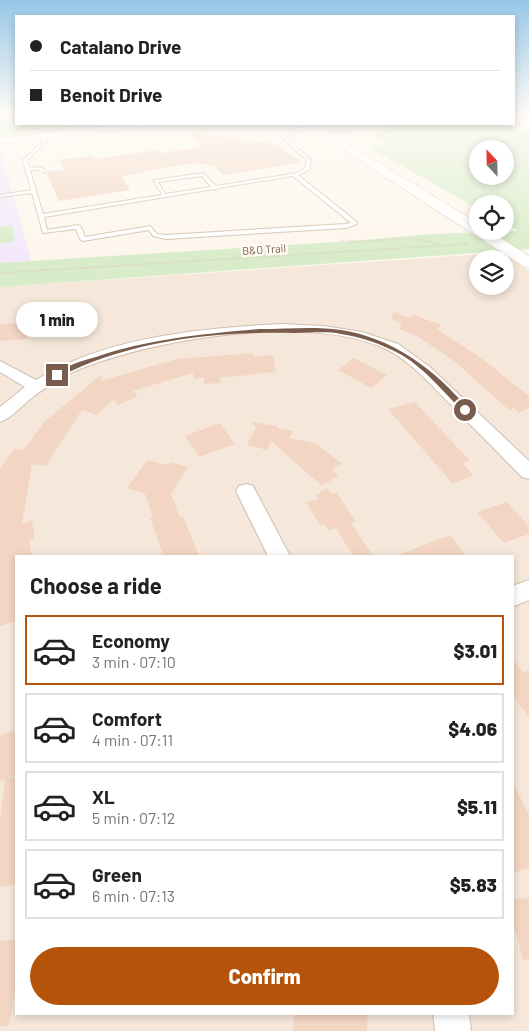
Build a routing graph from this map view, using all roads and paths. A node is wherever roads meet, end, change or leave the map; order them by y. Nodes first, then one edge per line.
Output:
1 (26, 162) edge
2 (309, 162) edge
3 (369, 162) edge
4 (28, 168) junction
5 (293, 174) junction
6 (258, 175) dead end
7 (44, 176) dead end
8 (241, 177) dead end
9 (276, 178) junction
10 (39, 181) dead end
11 (32, 183) junction
12 (238, 185) junction
13 (0, 186) edge
14 (216, 189) junction
15 (34, 191) junction
16 (1, 196) edge
17 (163, 197) junction
18 (41, 216) junction
19 (469, 225) edge
20 (337, 239) dead end
21 (493, 240) edge
22 (496, 242) junction
23 (441, 246) junction
24 (529, 263) edge
25 (0, 273) edge
26 (0, 366) edge
27 (37, 387) junction
28 (0, 416) edge
29 (529, 472) edge
30 (246, 491) dead end
31 (278, 555) edge
32 (529, 590) edge
33 (514, 596) edge
34 (450, 1015) edge
35 (453, 1031) edge

1 - 4 lane
2 - 5 lane
3 - 19 main road
4 - 7 lane
4 - 11 lane
5 - 9 lane
5 - 18 lane
6 - 9 lane
8 - 12 lane
9 - 12 lane
10 - 11 lane
11 - 15 lane
12 - 14 lane
13 - 16 lane
14 - 17 lane
14 - 17 lane
15 - 16 lane
15 - 18 lane
17 - 18 lane
20 - 23 path
21 - 22 main road
22 - 23 path, B&O Trail
22 - 24 main road
23 - 25 path, B&O Trail
26 - 27 street
27 - 28 street
27 - 29 street
30 - 31 street
32 - 33 street
34 - 35 street

